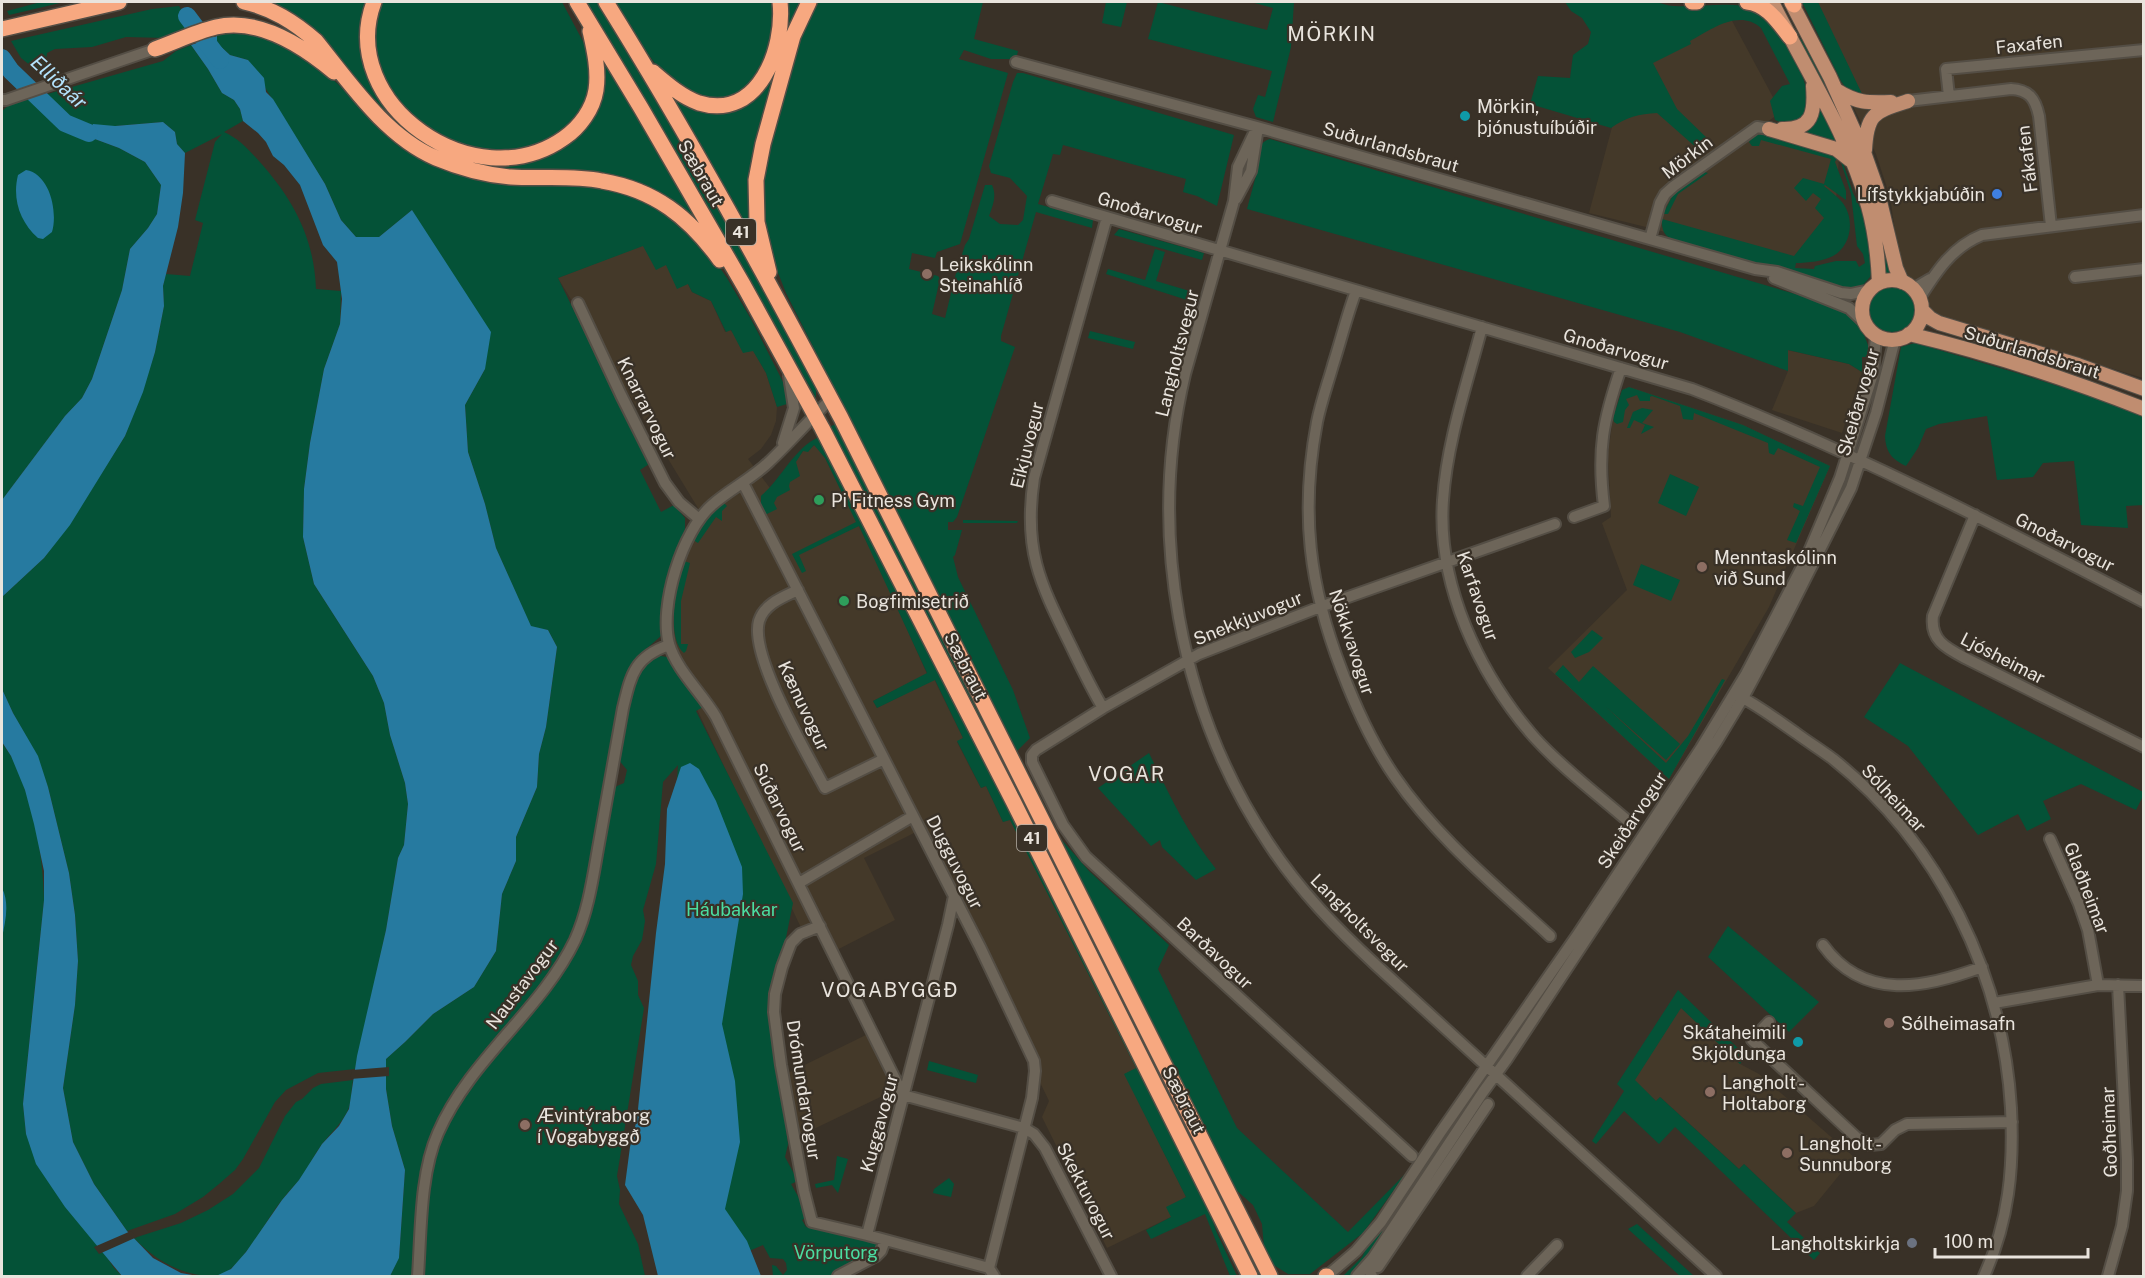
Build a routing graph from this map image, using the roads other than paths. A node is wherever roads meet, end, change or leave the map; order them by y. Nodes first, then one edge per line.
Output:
1 (119, 2) edge
2 (244, 2) edge
3 (374, 2) edge
4 (577, 2) edge
5 (606, 2) edge
6 (780, 2) edge
7 (808, 2) edge
8 (1692, 2) edge
9 (1697, 2) edge
10 (1748, 2) edge
11 (1772, 2) edge
12 (1792, 3) edge
13 (589, 22) junction
14 (2, 29) edge
15 (1790, 37) junction
16 (155, 49) joint
17 (2144, 50) edge
18 (1016, 62) dead end
19 (646, 66) junction
20 (1812, 81) junction
21 (1836, 90) junction
22 (1949, 96) junction
23 (363, 98) junction
24 (6, 100) edge
25 (1908, 101) junction
26 (1257, 127) junction
27 (1769, 129) junction
28 (1859, 159) junction
29 (1052, 201) dead end
30 (2144, 215) edge
31 (1107, 217) junction
32 (2052, 226) junction
33 (1650, 239) junction
34 (1220, 251) junction
35 (1755, 269) junction
36 (2144, 269) edge
37 (2075, 277) dead end
38 (744, 286) junction
39 (771, 286) junction
40 (1875, 287) junction
41 (1356, 291) junction
42 (1914, 295) junction
43 (578, 303) dead end
44 (1482, 327) junction
45 (1871, 330) junction
46 (1909, 334) junction
47 (1895, 339) junction
48 (787, 366) junction
49 (1621, 368) junction
50 (2144, 389) edge
51 (831, 399) junction
52 (2144, 409) edge
53 (814, 415) junction
54 (781, 448) junction
55 (1849, 454) junction
56 (1861, 460) junction
57 (743, 483) junction
58 (1975, 515) junction
59 (1574, 517) dead end
60 (699, 519) junction
61 (1555, 524) dead end
62 (1445, 562) junction
63 (798, 590) junction
64 (2144, 602) edge
65 (1320, 608) junction
66 (669, 645) junction
67 (1188, 660) junction
68 (1739, 695) junction
69 (1103, 708) junction
70 (2144, 747) edge
71 (1035, 750) joint
72 (884, 759) junction
73 (913, 816) junction
74 (1629, 822) dead end
75 (2050, 839) dead end
76 (799, 884) junction
77 (954, 896) junction
78 (820, 926) junction
79 (1550, 936) dead end
80 (1823, 945) dead end
81 (1982, 967) junction
82 (2118, 985) junction
83 (2098, 986) junction
84 (2144, 986) edge
85 (1994, 1003) junction
86 (1769, 1023) dead end
87 (1487, 1066) junction
88 (1496, 1074) junction
89 (903, 1095) junction
90 (1488, 1104) dead end
91 (2012, 1122) junction
92 (1469, 1123) junction
93 (1024, 1128) junction
94 (1412, 1156) dead end
95 (867, 1235) junction
96 (885, 1240) junction
97 (1557, 1245) dead end
98 (1267, 1271) edge
99 (1247, 1272) edge
100 (1369, 1272) edge
101 (991, 1273) edge
102 (418, 1276) edge
103 (837, 1276) edge
104 (1111, 1276) edge
105 (1278, 1276) edge
106 (1327, 1276) edge
107 (1357, 1276) edge
108 (1527, 1276) edge
109 (1716, 1276) edge
110 (1984, 1276) edge
111 (2108, 1276) edge

1 - 14 highway
2 - 23 highway
3 - 13 highway
4 - 13 highway, 41
5 - 19 highway, 41
6 - 19 highway
7 - 39 highway
8 - 9 highway
10 - 15 highway
11 - 15 main road
12 - 21 main road
13 - 38 highway, Sæbraut / 41
15 - 20 main road
16 - 23 highway
16 - 24 street
17 - 22 street, Faxafen
18 - 26 street, Suðurlandsbraut
19 - 39 highway, Sæbraut / 41
20 - 27 main road
20 - 28 main road
21 - 25 main road
21 - 28 main road
22 - 25 street
22 - 32 street, Fákafen
23 - 38 highway
25 - 28 main road
26 - 33 street, Suðurlandsbraut
26 - 34 street, Langholtsvegur
27 - 28 main road
27 - 33 street, Mörkin
28 - 40 main road
28 - 42 main road
29 - 31 street, Gnoðarvogur
30 - 32 street
31 - 34 street, Gnoðarvogur
31 - 69 street, Eikjuvogur
32 - 42 street
33 - 35 street, Suðurlandsbraut
34 - 41 street, Gnoðarvogur
34 - 67 street, Langholtsvegur
35 - 40 street, Suðurlandsbraut
35 - 45 street, Suðurlandsbraut
36 - 37 street
38 - 48 highway, Sæbraut / 41
39 - 51 highway, Sæbraut / 41
40 - 42 main road, Suðurlandsbraut
40 - 45 main road
41 - 44 street, Gnoðarvogur
41 - 65 street, Nökkvavogur
42 - 46 main road
42 - 50 main road, Suðurlandsbraut
43 - 60 street, Knarrarvogur
44 - 49 street, Gnoðarvogur
44 - 62 street, Karfavogur
45 - 47 main road, Suðurlandsbraut
45 - 55 street, Skeiðarvogur
46 - 47 main road
46 - 52 main road, Suðurlandsbraut
47 - 56 street, Skeiðarvogur
48 - 53 highway, Sæbraut / 41
48 - 54 street, Súðarvogur
49 - 55 street, Gnoðarvogur
49 - 59 street
51 - 53 street, Súðarvogur
51 - 98 highway, Sæbraut / 41
53 - 54 street, Súðarvogur
53 - 99 highway, Sæbraut / 41
54 - 57 street, Súðarvogur
55 - 56 street, Gnoðarvogur
55 - 68 street, Skeiðarvogur
56 - 58 street, Gnoðarvogur
56 - 68 street, Skeiðarvogur
57 - 60 street, Súðarvogur
57 - 63 street, Dugguvogur
58 - 64 street, Gnoðarvogur
58 - 70 street, Ljósheimar
60 - 66 street, Súðarvogur
61 - 62 street, Snekkjuvogur
62 - 65 street, Snekkjuvogur
62 - 74 street, Karfavogur
63 - 72 street, Dugguvogur
63 - 72 street, Kænuvogur
65 - 67 street, Snekkjuvogur
65 - 79 street, Nökkvavogur
66 - 76 street, Súðarvogur
66 - 102 street, Naustavogur
67 - 69 street, Snekkjuvogur
67 - 87 street, Langholtsvegur
68 - 81 street, Sólheimar
68 - 87 street, Skeiðarvogur
68 - 88 street, Skeiðarvogur
69 - 71 street, Snekkjuvogur
71 - 94 street, Barðavogur
72 - 73 street, Dugguvogur
73 - 76 street
73 - 77 street, Dugguvogur
75 - 83 street, Glaðheimar
76 - 78 street, Súðarvogur
77 - 89 street, Kuggavogur
77 - 93 street, Dugguvogur
78 - 89 street, Súðarvogur
78 - 95 street, Drómundarvogur
80 - 81 street
81 - 85 street, Sólheimar
82 - 83 street
82 - 84 street
82 - 111 street, Goðheimar
83 - 85 street
85 - 91 street, Sólheimar
86 - 91 street
87 - 88 street, Langholtsvegur
87 - 106 street, Skeiðarvogur
88 - 92 street, Skeiðarvogur
88 - 109 street, Langholtsvegur
89 - 93 street
89 - 95 street, Kuggavogur
90 - 92 street, Skeiðarvogur
91 - 110 street, Sólheimar
92 - 100 street, Skeiðarvogur
93 - 101 street, Dugguvogur
93 - 104 street, Skektuvogur
95 - 96 street
96 - 101 street
96 - 103 street
97 - 108 street
98 - 105 highway
100 - 107 street, Skeiðarvogur

